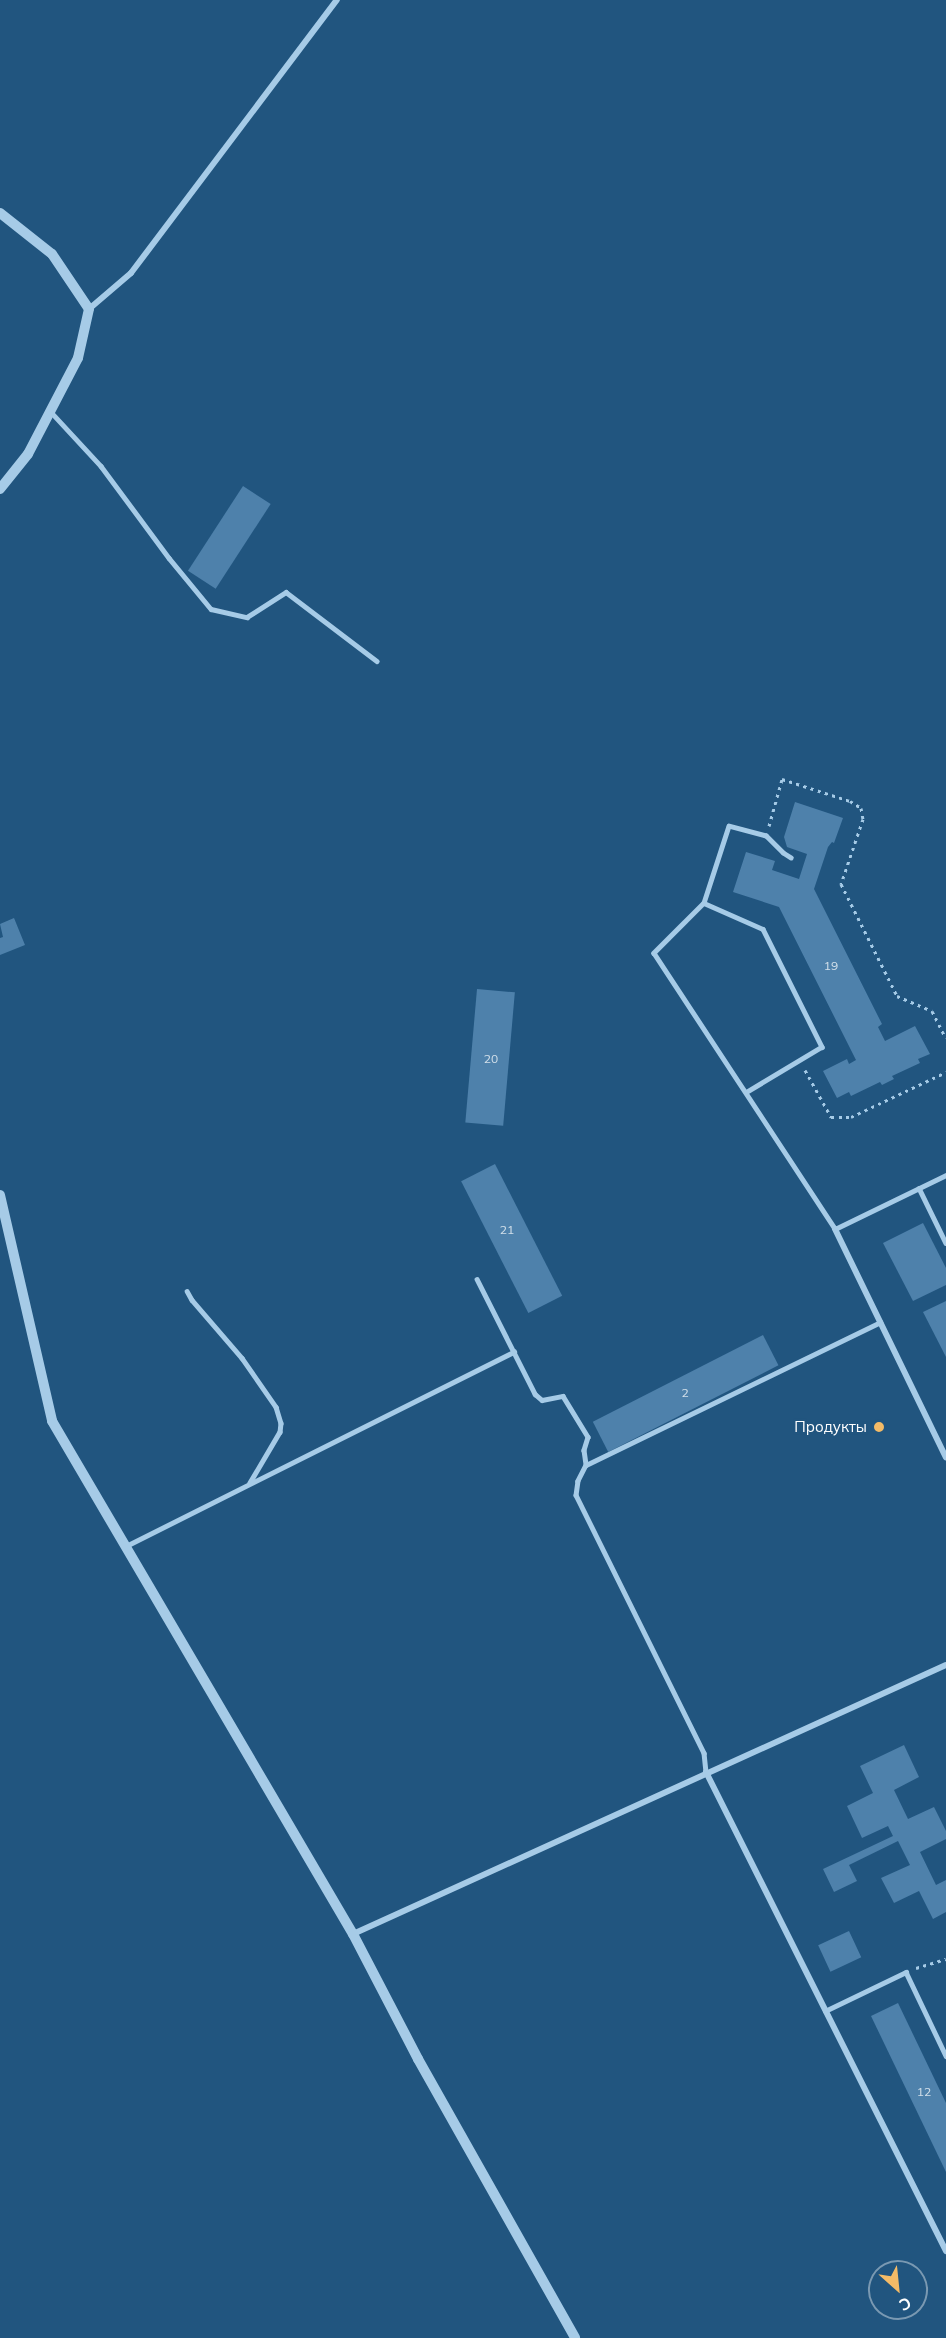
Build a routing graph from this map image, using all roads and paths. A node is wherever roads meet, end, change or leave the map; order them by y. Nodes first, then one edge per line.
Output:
1 (337, 0) edge
2 (0, 213) edge
3 (89, 309) junction
4 (51, 412) junction
5 (0, 489) edge
6 (377, 661) dead end
7 (766, 836) junction
8 (791, 858) dead end
9 (704, 903) junction
10 (946, 1038) edge
11 (799, 1060) junction
12 (946, 1072) edge
13 (747, 1092) junction
14 (946, 1175) edge
15 (919, 1188) junction
16 (0, 1195) edge
17 (835, 1229) junction
18 (946, 1243) edge
19 (477, 1279) dead end
20 (187, 1291) dead end
21 (880, 1322) junction
22 (514, 1352) junction
23 (946, 1458) edge
24 (586, 1465) junction
25 (248, 1485) junction
26 (126, 1546) junction
27 (946, 1665) edge
28 (706, 1772) junction
29 (353, 1934) junction
30 (946, 1959) edge
31 (906, 1972) junction
32 (825, 2011) junction
33 (946, 2056) edge
34 (946, 2251) edge
35 (575, 2338) edge

1 - 3 street
2 - 3 street
3 - 4 street
4 - 5 street
4 - 6 lane
7 - 8 lane
7 - 9 lane
7 - 10 path
9 - 11 lane
9 - 13 lane
11 - 12 path
11 - 13 lane
13 - 17 lane
14 - 15 lane
15 - 17 lane
15 - 18 lane
16 - 26 street
17 - 21 street
19 - 22 lane
20 - 25 lane
21 - 23 street
21 - 24 lane
22 - 24 lane
22 - 25 lane
24 - 28 lane
25 - 26 lane
26 - 29 street
27 - 28 street
28 - 29 street
28 - 32 street
29 - 35 street
30 - 31 path
31 - 32 lane
31 - 33 lane
32 - 34 street

